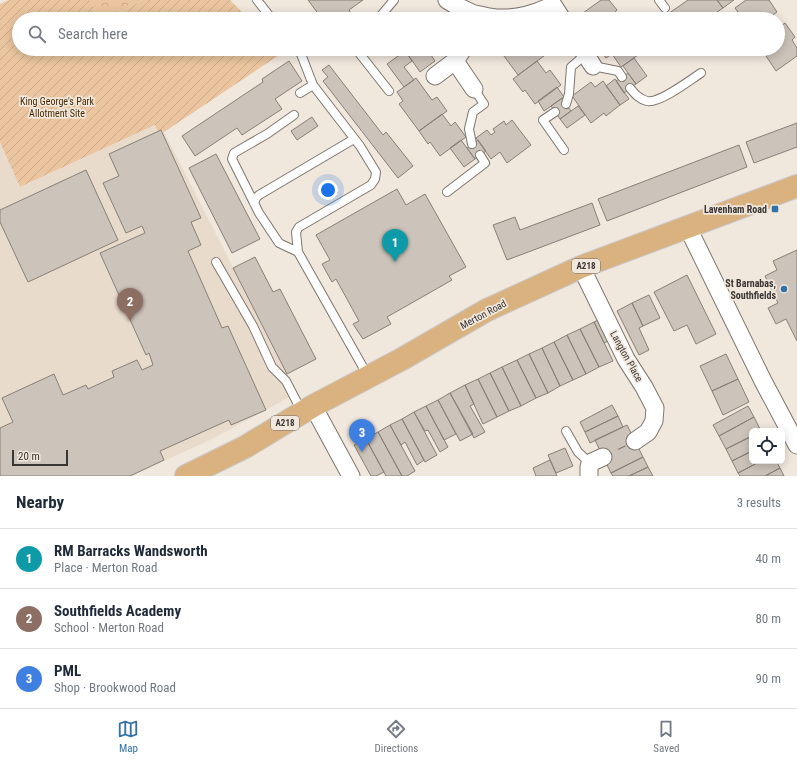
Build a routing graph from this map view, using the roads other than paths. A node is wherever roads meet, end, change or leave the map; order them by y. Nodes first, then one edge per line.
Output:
1 (257, 0) edge
2 (394, 0) edge
3 (447, 0) edge
4 (659, 0) edge
5 (559, 8) edge
6 (665, 8) dead end
7 (266, 12) edge
8 (384, 12) edge
9 (467, 12) edge
10 (541, 12) edge
11 (302, 56) edge
12 (361, 56) edge
13 (458, 56) edge
14 (459, 56) edge
15 (587, 57) edge
16 (701, 73) dead end
17 (435, 76) dead end
18 (622, 77) dead end
19 (313, 85) junction
20 (630, 88) dead end
21 (474, 90) joint
22 (389, 92) dead end
23 (300, 93) dead end
24 (566, 104) dead end
25 (555, 112) dead end
26 (294, 115) dead end
27 (354, 139) junction
28 (472, 144) dead end
29 (564, 150) dead end
30 (480, 155) dead end
31 (797, 186) edge
32 (447, 192) dead end
33 (254, 203) junction
34 (687, 226) junction
35 (298, 252) junction
36 (216, 262) dead end
37 (581, 267) junction
38 (368, 376) junction
39 (308, 409) junction
40 (566, 431) dead end
41 (635, 441) tunnel mouth
42 (797, 445) edge
43 (594, 465) edge
44 (186, 476) edge
45 (351, 476) edge

1 - 7 lane
2 - 8 lane
3 - 9 street
4 - 6 lane
5 - 10 street
11 - 19 lane
12 - 22 lane
13 - 17 street
14 - 21 street
15 - 18 lane
15 - 24 lane
16 - 20 lane
19 - 23 lane
19 - 27 lane
21 - 28 lane
25 - 29 lane
26 - 33 lane
27 - 33 lane
27 - 35 lane
30 - 32 lane
31 - 34 main road, Merton Road / A218
33 - 35 lane
34 - 37 main road, Merton Road / A218
34 - 42 street
35 - 38 lane
36 - 39 lane
37 - 38 main road, Merton Road / A218
37 - 41 street, Langton Place
38 - 39 main road, Merton Road / A218
39 - 44 main road, Merton Road / A218
39 - 45 street
40 - 43 lane

